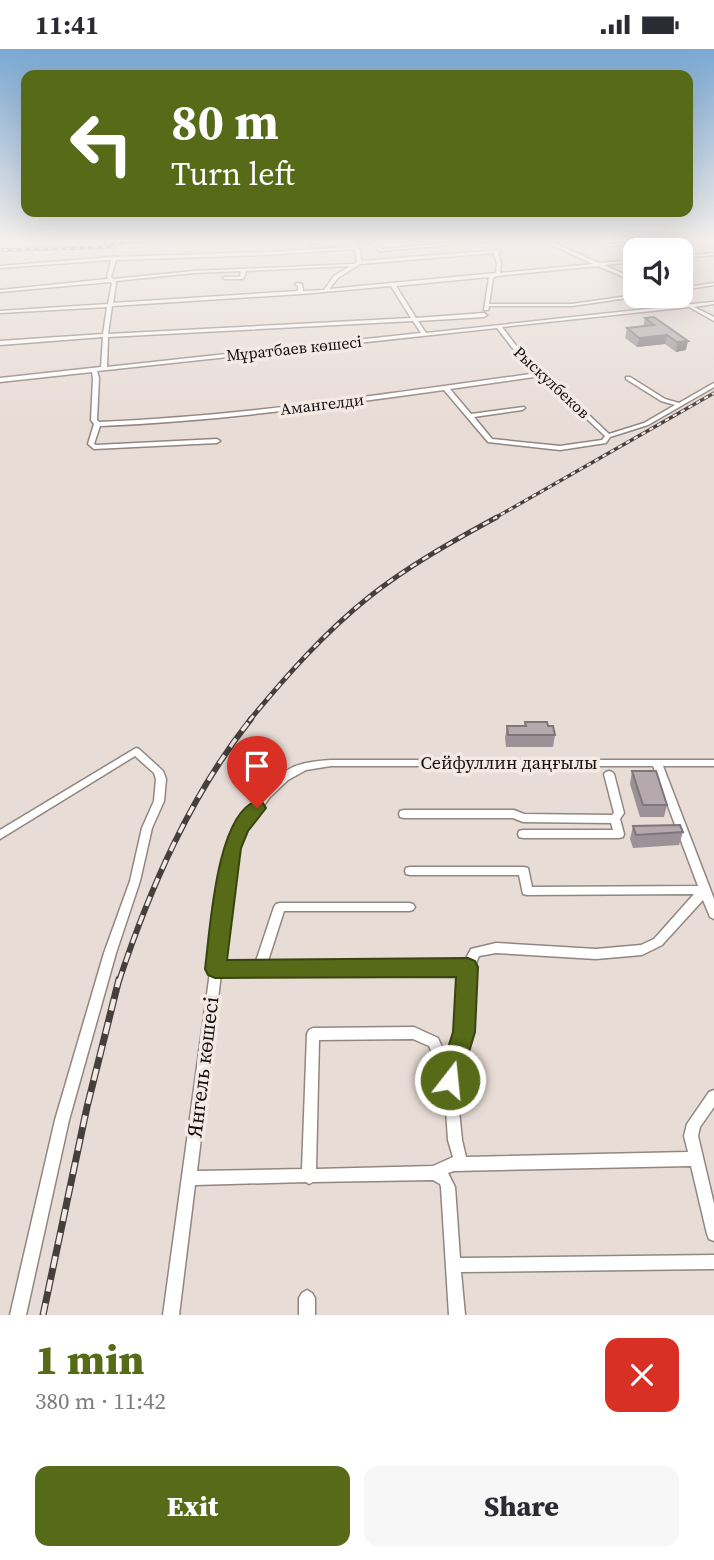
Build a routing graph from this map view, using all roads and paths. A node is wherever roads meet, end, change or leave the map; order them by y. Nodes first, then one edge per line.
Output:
1 (113, 299) edge
2 (205, 299) edge
3 (402, 299) edge
4 (489, 299) edge
5 (616, 299) edge
6 (714, 303) edge
7 (112, 305) junction
8 (488, 305) junction
9 (693, 306) edge
10 (661, 308) edge
11 (693, 308) edge
12 (0, 312) edge
13 (484, 315) junction
14 (714, 319) edge
15 (416, 320) junction
16 (498, 326) junction
17 (490, 327) junction
18 (424, 334) junction
19 (104, 337) junction
20 (0, 343) edge
21 (104, 368) junction
22 (94, 369) junction
23 (545, 374) junction
24 (628, 378) dead end
25 (0, 380) edge
26 (714, 385) edge
27 (446, 388) junction
28 (677, 404) junction
29 (522, 408) dead end
30 (470, 416) junction
31 (97, 424) junction
32 (608, 436) junction
33 (217, 441) dead end
34 (714, 763) edge
35 (657, 764) junction
36 (305, 767) joint
37 (609, 774) dead end
38 (404, 814) dead end
39 (615, 819) junction
40 (523, 834) dead end
41 (0, 835) edge
42 (410, 871) dead end
43 (705, 890) junction
44 (409, 907) dead end
45 (714, 913) edge
46 (468, 967) junction
47 (215, 969) junction
48 (260, 969) junction
49 (450, 1080) junction
50 (714, 1095) edge
51 (695, 1159) junction
52 (461, 1164) junction
53 (434, 1173) junction
54 (309, 1177) junction
55 (189, 1178) junction
56 (714, 1234) edge
57 (714, 1262) edge
58 (454, 1265) junction
59 (307, 1298) dead end
60 (19, 1315) edge
61 (171, 1315) edge
62 (307, 1315) edge
63 (457, 1315) edge

1 - 7 street
2 - 7 street
3 - 15 street
4 - 8 street
5 - 8 street
6 - 9 street, Мұратбаев көшесі
7 - 12 street
7 - 19 street
8 - 13 street
10 - 16 street, Мұратбаев көшесі
11 - 14 street
13 - 15 street
13 - 17 street
15 - 18 street
15 - 19 street
16 - 17 street, Мұратбаев көшесі
16 - 23 street, Рыскулбеков
17 - 18 street, Мұратбаев көшесі
18 - 21 street, Мұратбаев көшесі
19 - 20 street
19 - 21 street
21 - 22 street, Мұратбаев көшесі
22 - 25 street, Мұратбаев көшесі
22 - 31 street
23 - 27 street, Амангелди
23 - 32 street, Рыскулбеков
24 - 28 street
26 - 28 street
27 - 30 street
27 - 31 street, Амангелди
28 - 32 street
29 - 30 street
30 - 32 street
31 - 33 street
34 - 35 street, Сейфуллин даңғылы
35 - 36 street, Сейфуллин даңғылы
35 - 43 street
36 - 47 street, Янгель көшесі
37 - 39 street
38 - 39 street
39 - 40 street
41 - 60 street
42 - 43 street
43 - 45 street
43 - 46 street
44 - 48 street
46 - 48 street
46 - 49 street
47 - 48 street
47 - 55 street, Янгель көшесі
49 - 52 street
49 - 54 street
50 - 51 street
51 - 52 street
51 - 56 street
52 - 53 street
53 - 54 street
53 - 58 street
54 - 55 street
55 - 61 street, Янгель көшесі
57 - 58 street
58 - 63 street
59 - 62 street

